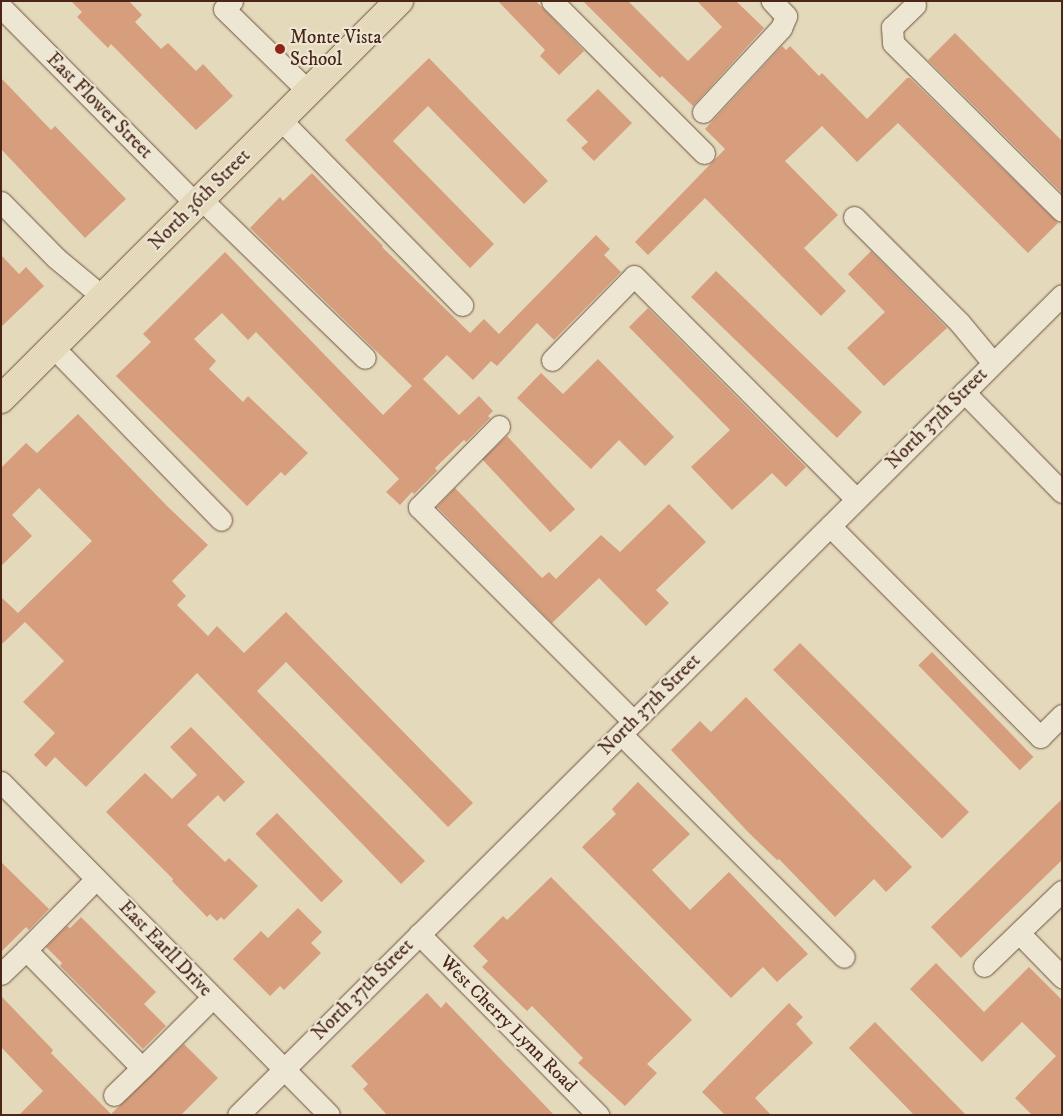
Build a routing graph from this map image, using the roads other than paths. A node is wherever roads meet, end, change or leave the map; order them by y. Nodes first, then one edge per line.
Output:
1 (232, 1) edge
2 (552, 1) edge
3 (772, 1) edge
4 (398, 2) edge
5 (915, 5) dead end
6 (1, 7) edge
7 (309, 92) junction
8 (703, 112) dead end
9 (281, 120) junction
10 (704, 153) dead end
11 (199, 201) junction
12 (1, 202) edge
13 (1062, 211) edge
14 (854, 217) dead end
15 (1062, 295) edge
16 (103, 297) junction
17 (462, 305) dead end
18 (53, 348) junction
19 (365, 358) dead end
20 (552, 360) dead end
21 (993, 363) junction
22 (964, 392) junction
23 (3, 394) edge
24 (499, 426) dead end
25 (1062, 492) edge
26 (856, 499) junction
27 (221, 520) dead end
28 (830, 526) junction
29 (1062, 715) edge
30 (627, 728) junction
31 (1, 782) edge
32 (96, 879) junction
33 (1062, 891) edge
34 (1019, 933) junction
35 (419, 934) junction
36 (26, 950) junction
37 (844, 957) dead end
38 (984, 966) dead end
39 (1, 974) edge
40 (1062, 977) edge
41 (213, 997) junction
42 (142, 1068) junction
43 (283, 1070) junction
44 (114, 1096) dead end
45 (238, 1115) edge
46 (329, 1115) edge
47 (598, 1115) edge

1 - 7 street
2 - 10 street
3 - 8 street
4 - 7 main road, North 36th Street
5 - 13 street
6 - 11 street, East Flower Street
7 - 9 main road, North 36th Street
9 - 11 main road, North 36th Street
9 - 17 street
11 - 16 main road, North 36th Street
11 - 19 street, East Flower Street
12 - 16 street
14 - 21 street
15 - 21 street, North 37th Street
16 - 18 main road, North 36th Street
18 - 23 main road, North 36th Street
18 - 27 street
20 - 26 street
21 - 22 street, North 37th Street
22 - 25 street
22 - 26 street, North 37th Street
24 - 30 street
26 - 28 street, North 37th Street
28 - 29 street
28 - 30 street, North 37th Street
30 - 35 street, North 37th Street
30 - 37 street
31 - 32 street, East Earll Drive
32 - 36 street
32 - 41 street, East Earll Drive
33 - 34 street
34 - 38 street
34 - 40 street
35 - 43 street, North 37th Street
35 - 47 street, West Cherry Lynn Road
36 - 39 street
36 - 42 street
41 - 42 street
41 - 43 street, East Earll Drive
42 - 44 street
43 - 45 street, North 37th Street
43 - 46 street, East Earll Drive

